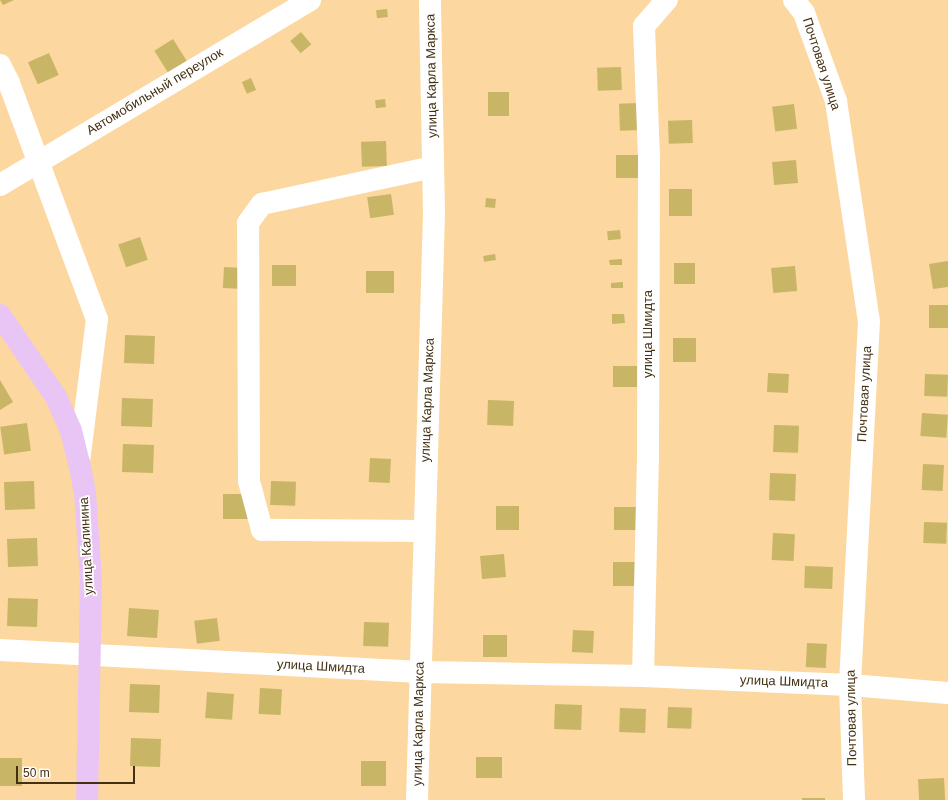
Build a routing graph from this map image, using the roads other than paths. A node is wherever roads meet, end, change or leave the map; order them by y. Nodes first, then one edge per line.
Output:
1 (310, 0) edge
2 (430, 0) edge
3 (667, 0) edge
4 (794, 0) edge
5 (0, 65) edge
6 (38, 162) junction
7 (433, 167) junction
8 (0, 184) edge
9 (0, 315) edge
10 (79, 462) junction
11 (424, 531) junction
12 (0, 650) edge
13 (89, 654) junction
14 (420, 672) junction
15 (643, 676) junction
16 (850, 685) junction
17 (948, 693) edge
18 (87, 800) edge
19 (417, 800) edge
20 (854, 800) edge

1 - 6 street, Автомобильный переулок
2 - 7 street, улица Карла Маркса
3 - 15 street, улица Шмидта
4 - 16 street, Почтовая улица
5 - 6 street
6 - 8 street, Автомобильный переулок
6 - 10 street
7 - 11 street, улица Карла Маркса
7 - 11 street
9 - 10 main road, улица Калинина
10 - 13 main road, улица Калинина
11 - 14 street, улица Карла Маркса
12 - 13 street, улица Шмидта
13 - 14 street, улица Шмидта
13 - 18 main road, улица Калинина
14 - 15 street, улица Шмидта
14 - 19 street, улица Карла Маркса
15 - 16 street, улица Шмидта
16 - 17 street, улица Шмидта
16 - 20 street, Почтовая улица

